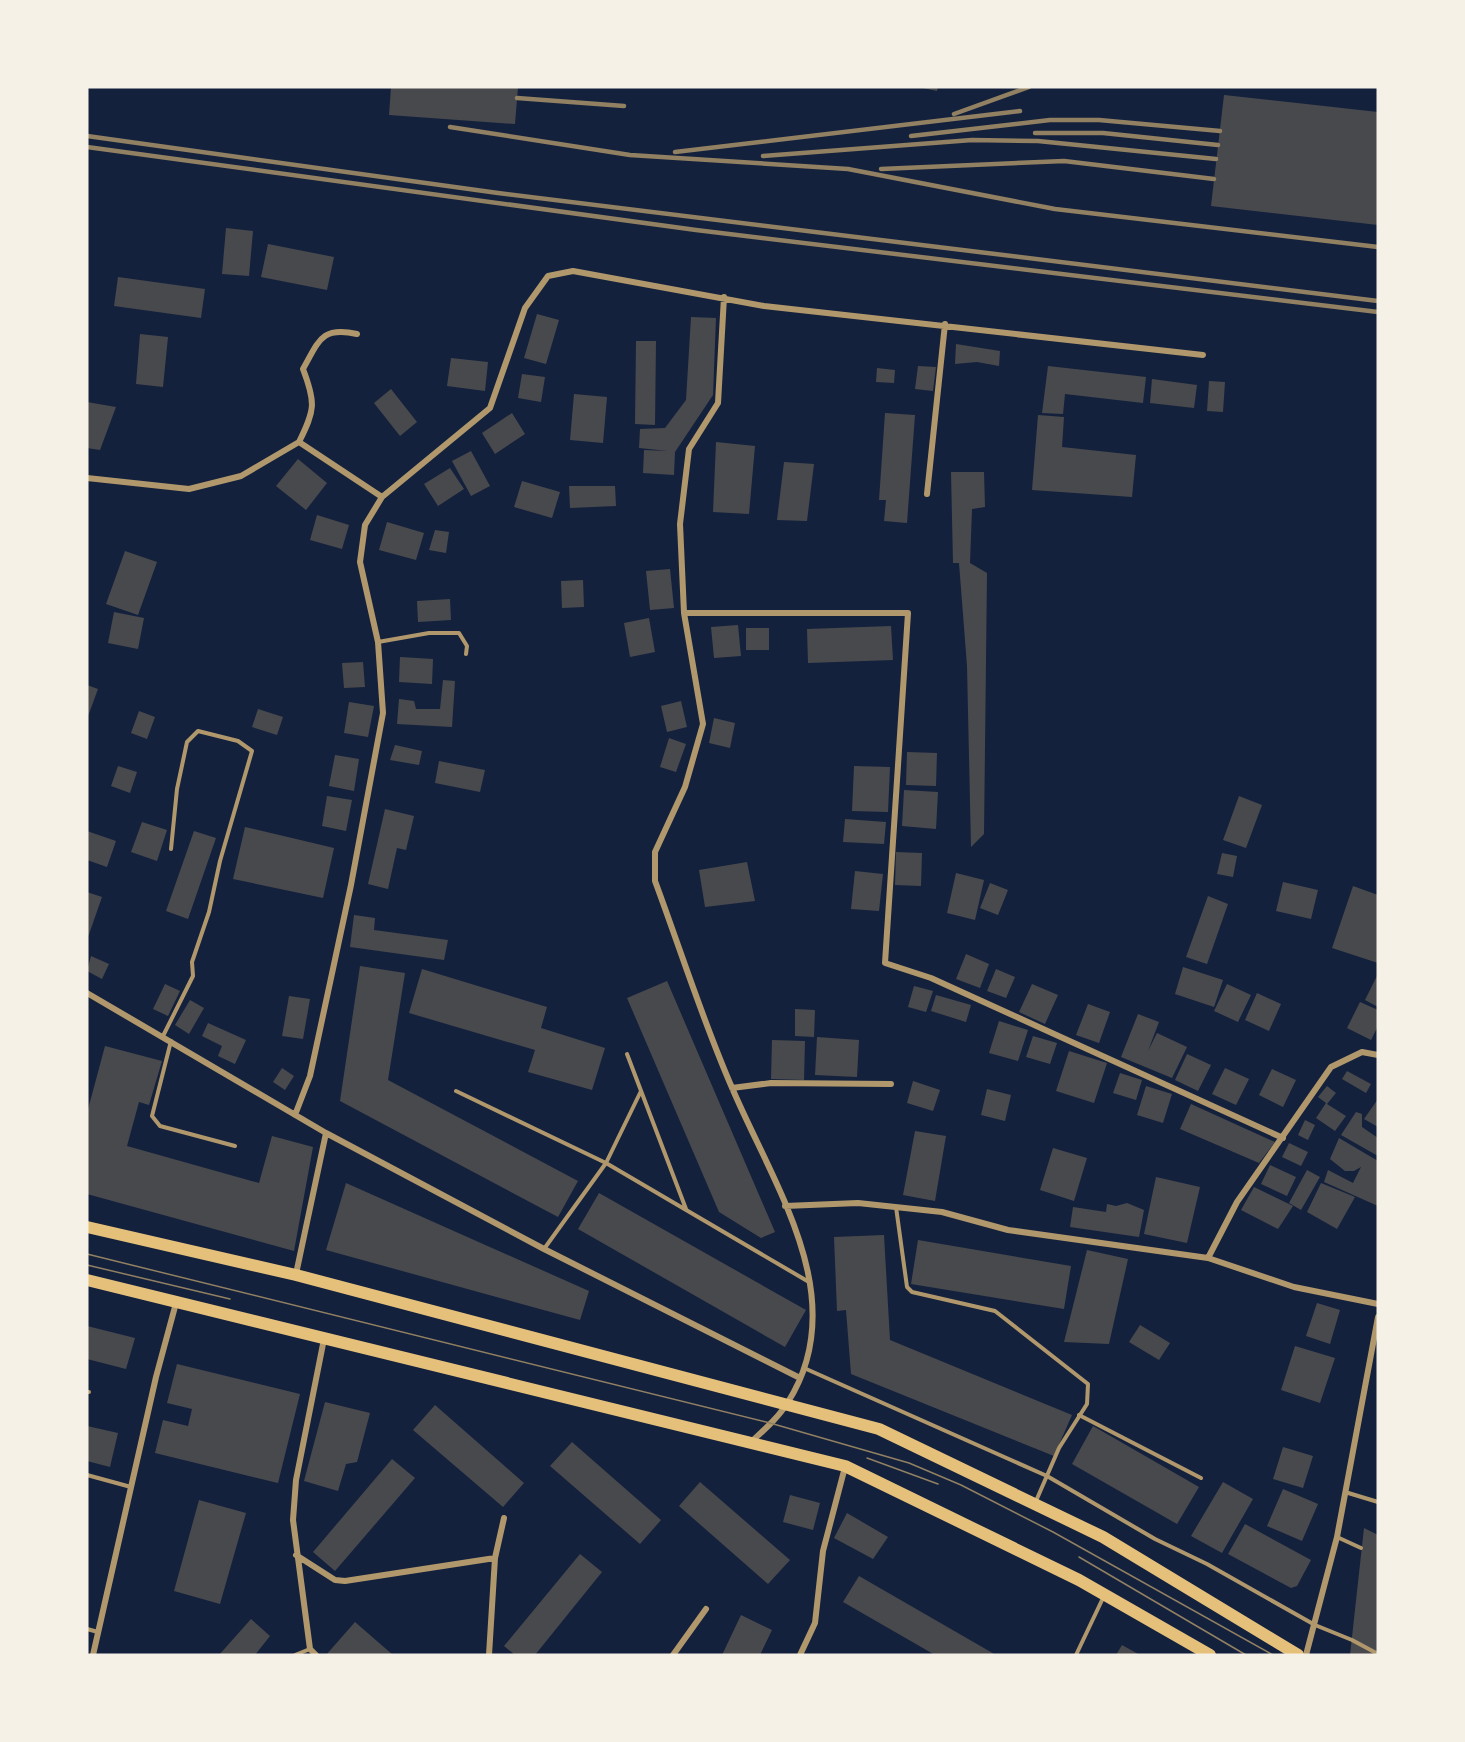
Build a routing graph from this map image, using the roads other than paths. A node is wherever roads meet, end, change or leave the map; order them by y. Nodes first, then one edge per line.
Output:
1 (724, 297) junction
2 (945, 324) junction
3 (357, 334) dead end
4 (1203, 355) dead end
5 (299, 442) junction
6 (87, 478) edge
7 (927, 494) dead end
8 (382, 497) junction
9 (684, 613) junction
10 (378, 642) junction
11 (466, 654) dead end
12 (171, 849) dead end
13 (87, 993) edge
14 (163, 1036) junction
15 (171, 1040) junction
16 (627, 1054) dead end
17 (1378, 1054) edge
18 (891, 1084) dead end
19 (732, 1088) junction
20 (456, 1091) dead end
21 (641, 1091) junction
22 (296, 1115) junction
23 (326, 1133) junction
24 (1283, 1138) junction
25 (235, 1146) dead end
26 (606, 1163) junction
27 (785, 1206) junction
28 (896, 1207) junction
29 (686, 1210) junction
30 (87, 1227) edge
31 (544, 1249) junction
32 (1208, 1258) junction
33 (296, 1275) junction
34 (87, 1280) edge
35 (812, 1284) junction
36 (176, 1303) junction
37 (1378, 1304) edge
38 (1378, 1321) edge
39 (324, 1339) junction
40 (804, 1368) junction
41 (800, 1378) junction
42 (788, 1403) junction
43 (1079, 1415) junction
44 (752, 1442) junction
45 (845, 1466) junction
46 (87, 1475) edge
47 (1047, 1476) junction
48 (1201, 1478) dead end
49 (131, 1487) junction
50 (1345, 1491) junction
51 (1378, 1502) edge
52 (1034, 1504) junction
53 (504, 1518) dead end
54 (1337, 1537) junction
55 (1362, 1548) dead end
56 (296, 1555) junction
57 (495, 1558) junction
58 (1104, 1594) junction
59 (706, 1608) dead end
60 (1315, 1625) junction
61 (87, 1629) edge
62 (99, 1632) junction
63 (310, 1649) junction
64 (1378, 1654) edge
65 (93, 1655) edge
66 (295, 1655) edge
67 (316, 1655) edge
68 (489, 1655) edge
69 (673, 1655) edge
70 (800, 1655) edge
71 (1076, 1655) edge
72 (1210, 1655) edge
73 (1298, 1655) edge
74 (1306, 1655) edge

1 - 2 street
1 - 8 street
1 - 9 street
2 - 4 street
2 - 7 street
3 - 5 street
5 - 6 street
5 - 8 street
8 - 10 street
9 - 19 street
9 - 24 street
10 - 11 lane
10 - 22 street
12 - 14 lane
13 - 14 street
14 - 15 street
15 - 22 street
15 - 25 lane
16 - 21 lane
17 - 24 street
18 - 19 street
19 - 27 street
20 - 26 lane
21 - 26 lane
21 - 29 lane
22 - 23 street
23 - 31 street
23 - 33 street
24 - 32 street
26 - 29 lane
26 - 31 lane
27 - 28 street
27 - 35 street
28 - 32 street
28 - 43 lane
29 - 35 lane
30 - 33 main road
31 - 41 street
32 - 37 street
33 - 42 main road
34 - 36 main road
35 - 40 street
36 - 39 main road
36 - 49 street
38 - 50 street
39 - 44 main road
39 - 56 street
40 - 41 street
40 - 47 lane
41 - 42 street
42 - 44 street
42 - 52 main road
43 - 47 lane
43 - 48 lane
44 - 45 main road
45 - 58 main road
45 - 70 street
46 - 49 lane
47 - 52 lane
47 - 60 lane
49 - 62 street
50 - 51 lane
50 - 54 street
52 - 73 main road
53 - 57 street
54 - 55 lane
54 - 60 street
56 - 57 street
56 - 63 street
57 - 68 street
58 - 71 lane
58 - 72 main road
59 - 69 street
60 - 64 lane
60 - 74 street
61 - 62 lane
62 - 65 street
63 - 66 lane
63 - 67 street

